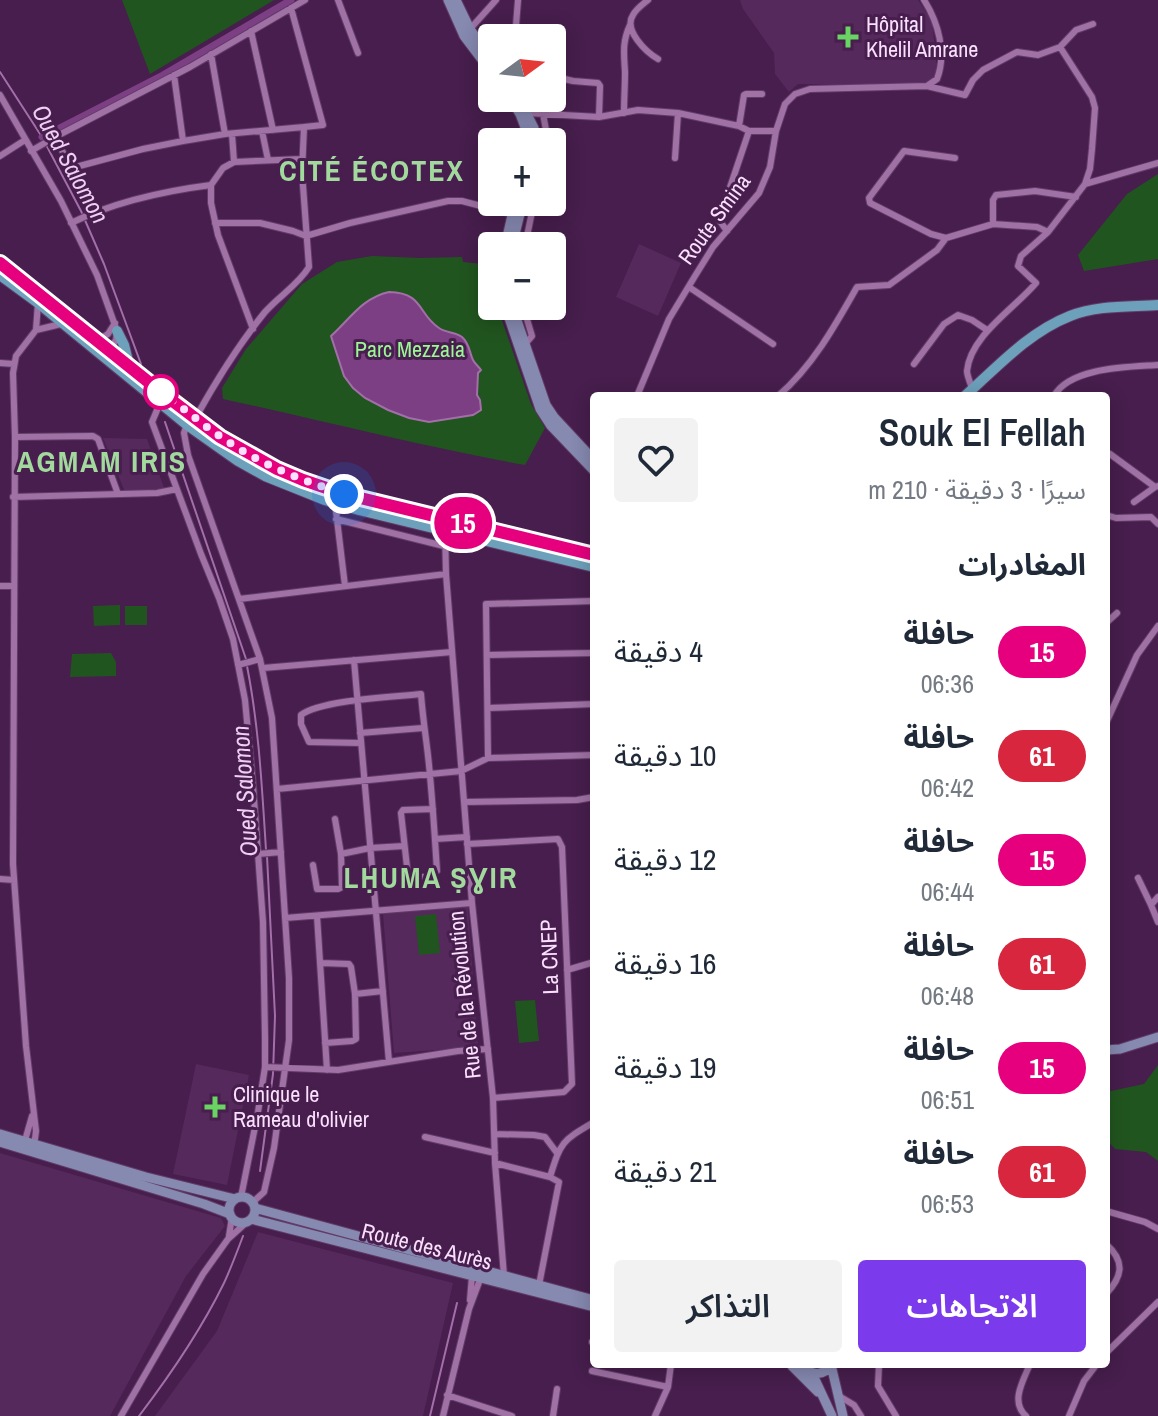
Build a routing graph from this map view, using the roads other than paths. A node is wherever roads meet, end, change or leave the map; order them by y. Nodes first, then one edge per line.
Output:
1 (305, 0) edge
2 (338, 0) edge
3 (448, 0) edge
4 (456, 0) edge
5 (496, 0) edge
6 (518, 0) edge
7 (648, 0) edge
8 (924, 0) edge
9 (291, 8) junction
10 (516, 24) edge
11 (1093, 24) dead end
12 (630, 25) junction
13 (470, 29) junction
14 (251, 31) junction
15 (478, 40) edge
16 (1060, 47) junction
17 (358, 53) dead end
18 (211, 54) junction
19 (478, 54) edge
20 (658, 59) dead end
21 (174, 75) junction
22 (566, 79) edge
23 (927, 86) junction
24 (762, 94) dead end
25 (0, 95) edge
26 (527, 113) joint
27 (624, 113) junction
28 (678, 113) junction
29 (543, 114) junction
30 (599, 117) junction
31 (58, 125) dead end
32 (739, 126) junction
33 (304, 127) junction
34 (534, 128) edge
35 (546, 128) edge
36 (273, 130) junction
37 (262, 131) junction
38 (749, 131) junction
39 (776, 131) junction
40 (60, 134) junction
41 (229, 134) junction
42 (25, 140) junction
43 (183, 141) junction
44 (31, 151) junction
45 (0, 156) edge
46 (675, 158) dead end
47 (955, 158) dead end
48 (302, 159) junction
49 (268, 160) junction
50 (234, 162) junction
51 (1158, 163) edge
52 (72, 168) junction
53 (1085, 184) junction
54 (211, 185) junction
55 (1076, 197) junction
56 (478, 205) edge
57 (93, 213) junction
58 (73, 222) junction
59 (215, 223) junction
60 (993, 224) junction
61 (727, 231) junction
62 (1048, 232) junction
63 (306, 236) junction
64 (946, 238) junction
65 (0, 263) edge
66 (0, 275) edge
67 (689, 287) junction
68 (38, 303) junction
69 (1158, 305) edge
70 (510, 320) edge
71 (517, 320) edge
72 (527, 320) edge
73 (61, 324) junction
74 (116, 327) junction
75 (253, 329) junction
76 (36, 330) junction
77 (987, 330) junction
78 (97, 340) junction
79 (525, 344) junction
80 (773, 344) dead end
81 (105, 353) junction
82 (0, 363) edge
83 (14, 364) junction
84 (914, 364) dead end
85 (129, 365) junction
86 (1158, 365) edge
87 (639, 392) edge
88 (783, 392) edge
89 (968, 392) edge
90 (1056, 392) edge
91 (160, 403) junction
92 (192, 424) junction
93 (15, 437) junction
94 (1110, 454) dead end
95 (590, 456) edge
96 (590, 467) edge
97 (1156, 487) edge
98 (177, 489) junction
99 (118, 494) junction
100 (13, 497) junction
101 (1134, 502) dead end
102 (335, 503) junction
103 (1158, 510) edge
104 (1110, 516) edge
105 (1151, 517) junction
106 (336, 519) junction
107 (1158, 524) edge
108 (446, 525) junction
109 (444, 546) junction
110 (590, 554) edge
111 (590, 566) edge
112 (446, 574) junction
113 (0, 586) edge
114 (13, 586) junction
115 (345, 586) junction
116 (239, 599) junction
117 (590, 601) edge
118 (1117, 613) dead end
119 (1110, 619) edge
120 (1158, 626) edge
121 (452, 652) junction
122 (590, 653) edge
123 (487, 655) junction
124 (258, 659) junction
125 (354, 660) junction
126 (240, 664) junction
127 (263, 668) junction
128 (357, 700) junction
129 (590, 704) edge
130 (488, 708) junction
131 (1110, 714) edge
132 (423, 728) junction
133 (360, 733) junction
134 (361, 743) junction
135 (590, 755) edge
136 (488, 758) junction
137 (461, 771) junction
138 (430, 774) junction
139 (364, 780) junction
140 (277, 789) junction
141 (590, 798) edge
142 (464, 802) junction
143 (433, 809) junction
144 (335, 819) dead end
145 (435, 839) junction
146 (467, 841) junction
147 (404, 846) junction
148 (370, 848) junction
149 (279, 852) junction
150 (260, 854) junction
151 (341, 854) junction
152 (313, 865) dead end
153 (1138, 878) dead end
154 (0, 879) edge
155 (14, 880) junction
156 (1158, 897) edge
157 (472, 903) junction
158 (1151, 905) junction
159 (376, 911) junction
160 (317, 916) junction
161 (285, 918) junction
162 (1158, 922) edge
163 (321, 963) junction
164 (590, 963) edge
165 (567, 970) junction
166 (383, 991) junction
167 (355, 994) junction
168 (1158, 1037) edge
169 (325, 1043) junction
170 (488, 1049) junction
171 (1110, 1050) edge
172 (389, 1062) junction
173 (265, 1067) junction
174 (286, 1068) junction
175 (327, 1070) junction
176 (493, 1098) junction
177 (590, 1124) edge
178 (0, 1134) edge
179 (494, 1134) junction
180 (425, 1137) dead end
181 (0, 1142) edge
182 (28, 1147) junction
183 (495, 1153) junction
184 (557, 1153) junction
185 (495, 1163) junction
186 (550, 1177) junction
187 (238, 1198) junction
188 (254, 1205) junction
189 (1110, 1212) edge
190 (231, 1215) junction
191 (249, 1220) junction
192 (1158, 1229) edge
193 (228, 1239) junction
194 (1110, 1248) edge
195 (477, 1273) junction
196 (504, 1276) junction
197 (539, 1285) junction
198 (1110, 1290) edge
199 (590, 1299) edge
200 (1158, 1302) edge
201 (590, 1306) edge
202 (1110, 1349) edge
203 (670, 1368) edge
204 (801, 1368) edge
205 (801, 1368) edge
206 (805, 1368) edge
207 (828, 1368) edge
208 (832, 1368) edge
209 (879, 1368) edge
210 (1029, 1368) edge
211 (1094, 1368) edge
212 (592, 1371) dead end
213 (668, 1387) junction
214 (557, 1389) dead end
215 (447, 1395) junction
216 (839, 1396) junction
217 (825, 1400) junction
218 (121, 1416) edge
219 (443, 1416) edge
220 (512, 1416) edge
221 (553, 1416) edge
222 (655, 1416) edge
223 (832, 1416) edge
224 (843, 1416) edge
225 (861, 1416) edge
226 (896, 1416) edge
227 (1026, 1416) edge
228 (1069, 1416) edge

1 - 9 street
2 - 17 street
3 - 19 street
4 - 13 street
5 - 13 street
6 - 10 street
7 - 12 street
8 - 23 street
9 - 14 street
9 - 33 street
11 - 16 street
12 - 20 street
12 - 27 street
13 - 15 street
14 - 18 street
14 - 36 street
16 - 23 street, Route Smina
16 - 53 street
18 - 21 street
18 - 41 street
21 - 40 street
21 - 43 street
22 - 30 street
23 - 39 street, Route Smina
24 - 32 street
25 - 42 street
26 - 29 street
26 - 34 street
27 - 28 street
27 - 30 street
28 - 32 street
28 - 46 street
29 - 30 street
29 - 35 street
31 - 40 street
32 - 38 street
33 - 36 street
33 - 48 street
36 - 37 street
37 - 41 street
37 - 49 street
38 - 39 street
38 - 61 street
39 - 61 street, Route Smina
40 - 44 street
40 - 52 street
41 - 43 street
41 - 50 street
42 - 44 street
42 - 45 street
43 - 52 street
44 - 58 street
47 - 64 street
48 - 49 street
48 - 63 street
49 - 50 street
50 - 54 street
51 - 53 street
52 - 57 street
53 - 55 street
54 - 57 street
54 - 59 street
55 - 60 street
55 - 62 street
56 - 63 street
57 - 58 street
58 - 74 street
59 - 63 street
59 - 75 street
60 - 62 street
60 - 64 street
61 - 67 street, Route Smina
62 - 77 street
63 - 75 street
64 - 88 street
65 - 78 main road
66 - 68 main road
67 - 80 street
67 - 87 street, Route Smina
68 - 73 main road
68 - 76 street
69 - 89 main road
70 - 96 street
71 - 79 street
72 - 79 street
73 - 76 street
73 - 81 main road
74 - 78 street
74 - 81 street
74 - 85 main road
75 - 92 street
76 - 83 street
77 - 84 street
77 - 89 street
78 - 81 main road
79 - 95 street
81 - 85 main road
81 - 91 main road
82 - 83 street
83 - 93 street
85 - 92 main road
86 - 90 street
91 - 92 main road
91 - 98 street
92 - 102 main road
92 - 108 main road
92 - 116 street
93 - 99 street
93 - 100 street
94 - 97 street
97 - 101 street
98 - 99 street
98 - 126 street
99 - 100 street
100 - 114 street
102 - 106 street
102 - 108 main road
103 - 105 street
104 - 105 street
105 - 107 street
106 - 109 street
106 - 115 street
108 - 109 street, Rue de la Révolution
108 - 110 main road
108 - 111 main road
109 - 112 street, Rue de la Révolution
112 - 115 street
112 - 121 street, Rue de la Révolution
113 - 114 street
114 - 155 street
115 - 116 street
116 - 124 street
117 - 123 street
118 - 119 street
120 - 131 street
121 - 125 street
121 - 137 street, Rue de la Révolution
122 - 123 street
123 - 130 street
124 - 126 street
124 - 127 street
125 - 127 street
125 - 128 street
126 - 150 street
127 - 140 street
128 - 132 street
128 - 133 street
128 - 134 street
129 - 130 street
130 - 136 street
132 - 133 street
132 - 138 street
133 - 134 street
134 - 139 street
135 - 136 street
136 - 137 street
137 - 138 street
137 - 142 street, Rue de la Révolution
138 - 139 street
138 - 143 street
139 - 140 street
139 - 148 street
140 - 149 street
141 - 142 street
142 - 146 street, Rue de la Révolution
143 - 145 street
143 - 147 street
144 - 151 street
145 - 146 street
145 - 147 street
146 - 157 street, Rue de la Révolution
146 - 165 street, La CNEP
147 - 148 street
148 - 151 street
148 - 159 street
149 - 150 street
149 - 161 street
150 - 173 street
151 - 152 street
153 - 158 street
154 - 155 street
155 - 182 street
156 - 158 street
157 - 159 street
157 - 170 street, Rue de la Révolution
158 - 162 street
159 - 160 street
159 - 166 street
160 - 161 street
160 - 163 street
161 - 174 street
163 - 167 street
163 - 169 street
164 - 165 street
165 - 176 street, La CNEP
166 - 167 street
166 - 172 street
167 - 169 street
168 - 171 street
169 - 175 street
170 - 172 street
170 - 176 street, Rue de la Révolution
172 - 175 street
173 - 174 street
173 - 187 street
174 - 175 street
174 - 188 street
176 - 179 street, Rue de la Révolution
177 - 184 street
178 - 182 street
179 - 183 street, Rue de la Révolution
179 - 184 street
180 - 183 street
181 - 182 street
182 - 187 street
182 - 190 street
183 - 185 street, Rue de la Révolution
184 - 186 street
185 - 186 street
185 - 196 street, Rue de la Révolution
186 - 197 street
187 - 188 street
187 - 190 street
188 - 191 street
188 - 195 street, Route des Aurès
189 - 192 street
190 - 191 street
190 - 193 street
191 - 193 street
191 - 195 street, Route des Aurès
193 - 218 street
194 - 198 street
195 - 196 street, Route des Aurès
195 - 201 street, Route des Aurès
195 - 215 street
196 - 197 street, Route des Aurès
197 - 199 street, Route des Aurès
200 - 202 street
203 - 213 street
204 - 217 street
205 - 217 street
206 - 207 street
208 - 216 street
209 - 226 street
210 - 227 street
211 - 228 street
212 - 213 street
213 - 222 street
214 - 221 street
215 - 219 street
215 - 220 street
216 - 224 street
216 - 225 street
217 - 223 street

